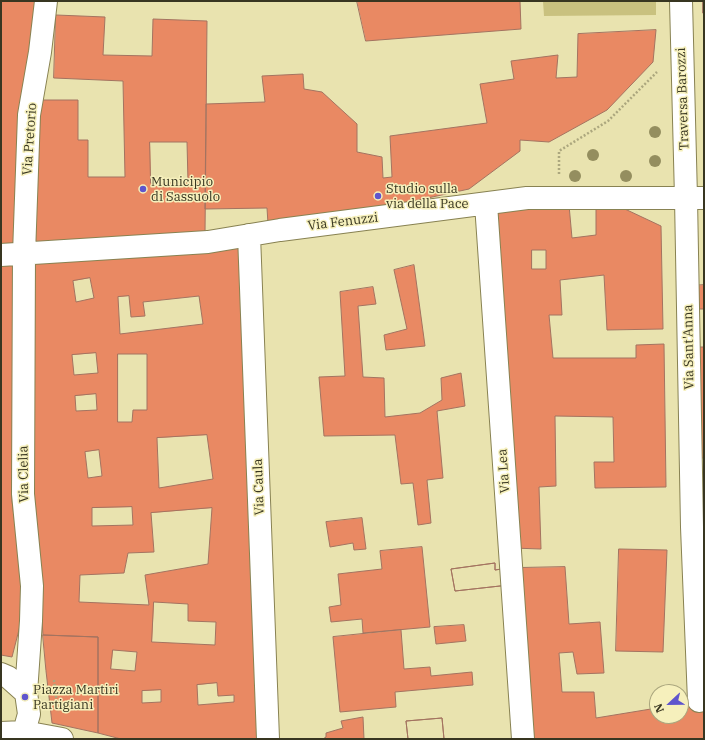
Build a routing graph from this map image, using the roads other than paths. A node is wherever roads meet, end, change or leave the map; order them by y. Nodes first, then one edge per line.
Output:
1 (46, 1) edge
2 (681, 1) edge
3 (695, 198) edge
4 (486, 204) junction
5 (249, 235) junction
6 (24, 254) junction
7 (1, 255) edge
8 (697, 482) edge
9 (1, 674) edge
10 (26, 693) junction
11 (699, 701) dead end
12 (24, 732) junction
13 (1, 733) edge
14 (62, 739) edge
15 (268, 739) edge
16 (523, 739) edge

1 - 6 street, Via Pretorio
2 - 3 street, Traversa Barozzi
3 - 4 street, Via Fenuzzi
3 - 8 street, Via Sant'Anna
4 - 5 street, Via Fenuzzi
4 - 16 street, Via Lea
5 - 6 street, Via Fenuzzi
5 - 15 street, Via Caula
6 - 7 street, Via Fenuzzi
6 - 10 street, Via Clelia
8 - 11 street, Via Sant'Anna
9 - 10 street
10 - 12 street
12 - 13 street
12 - 14 street

